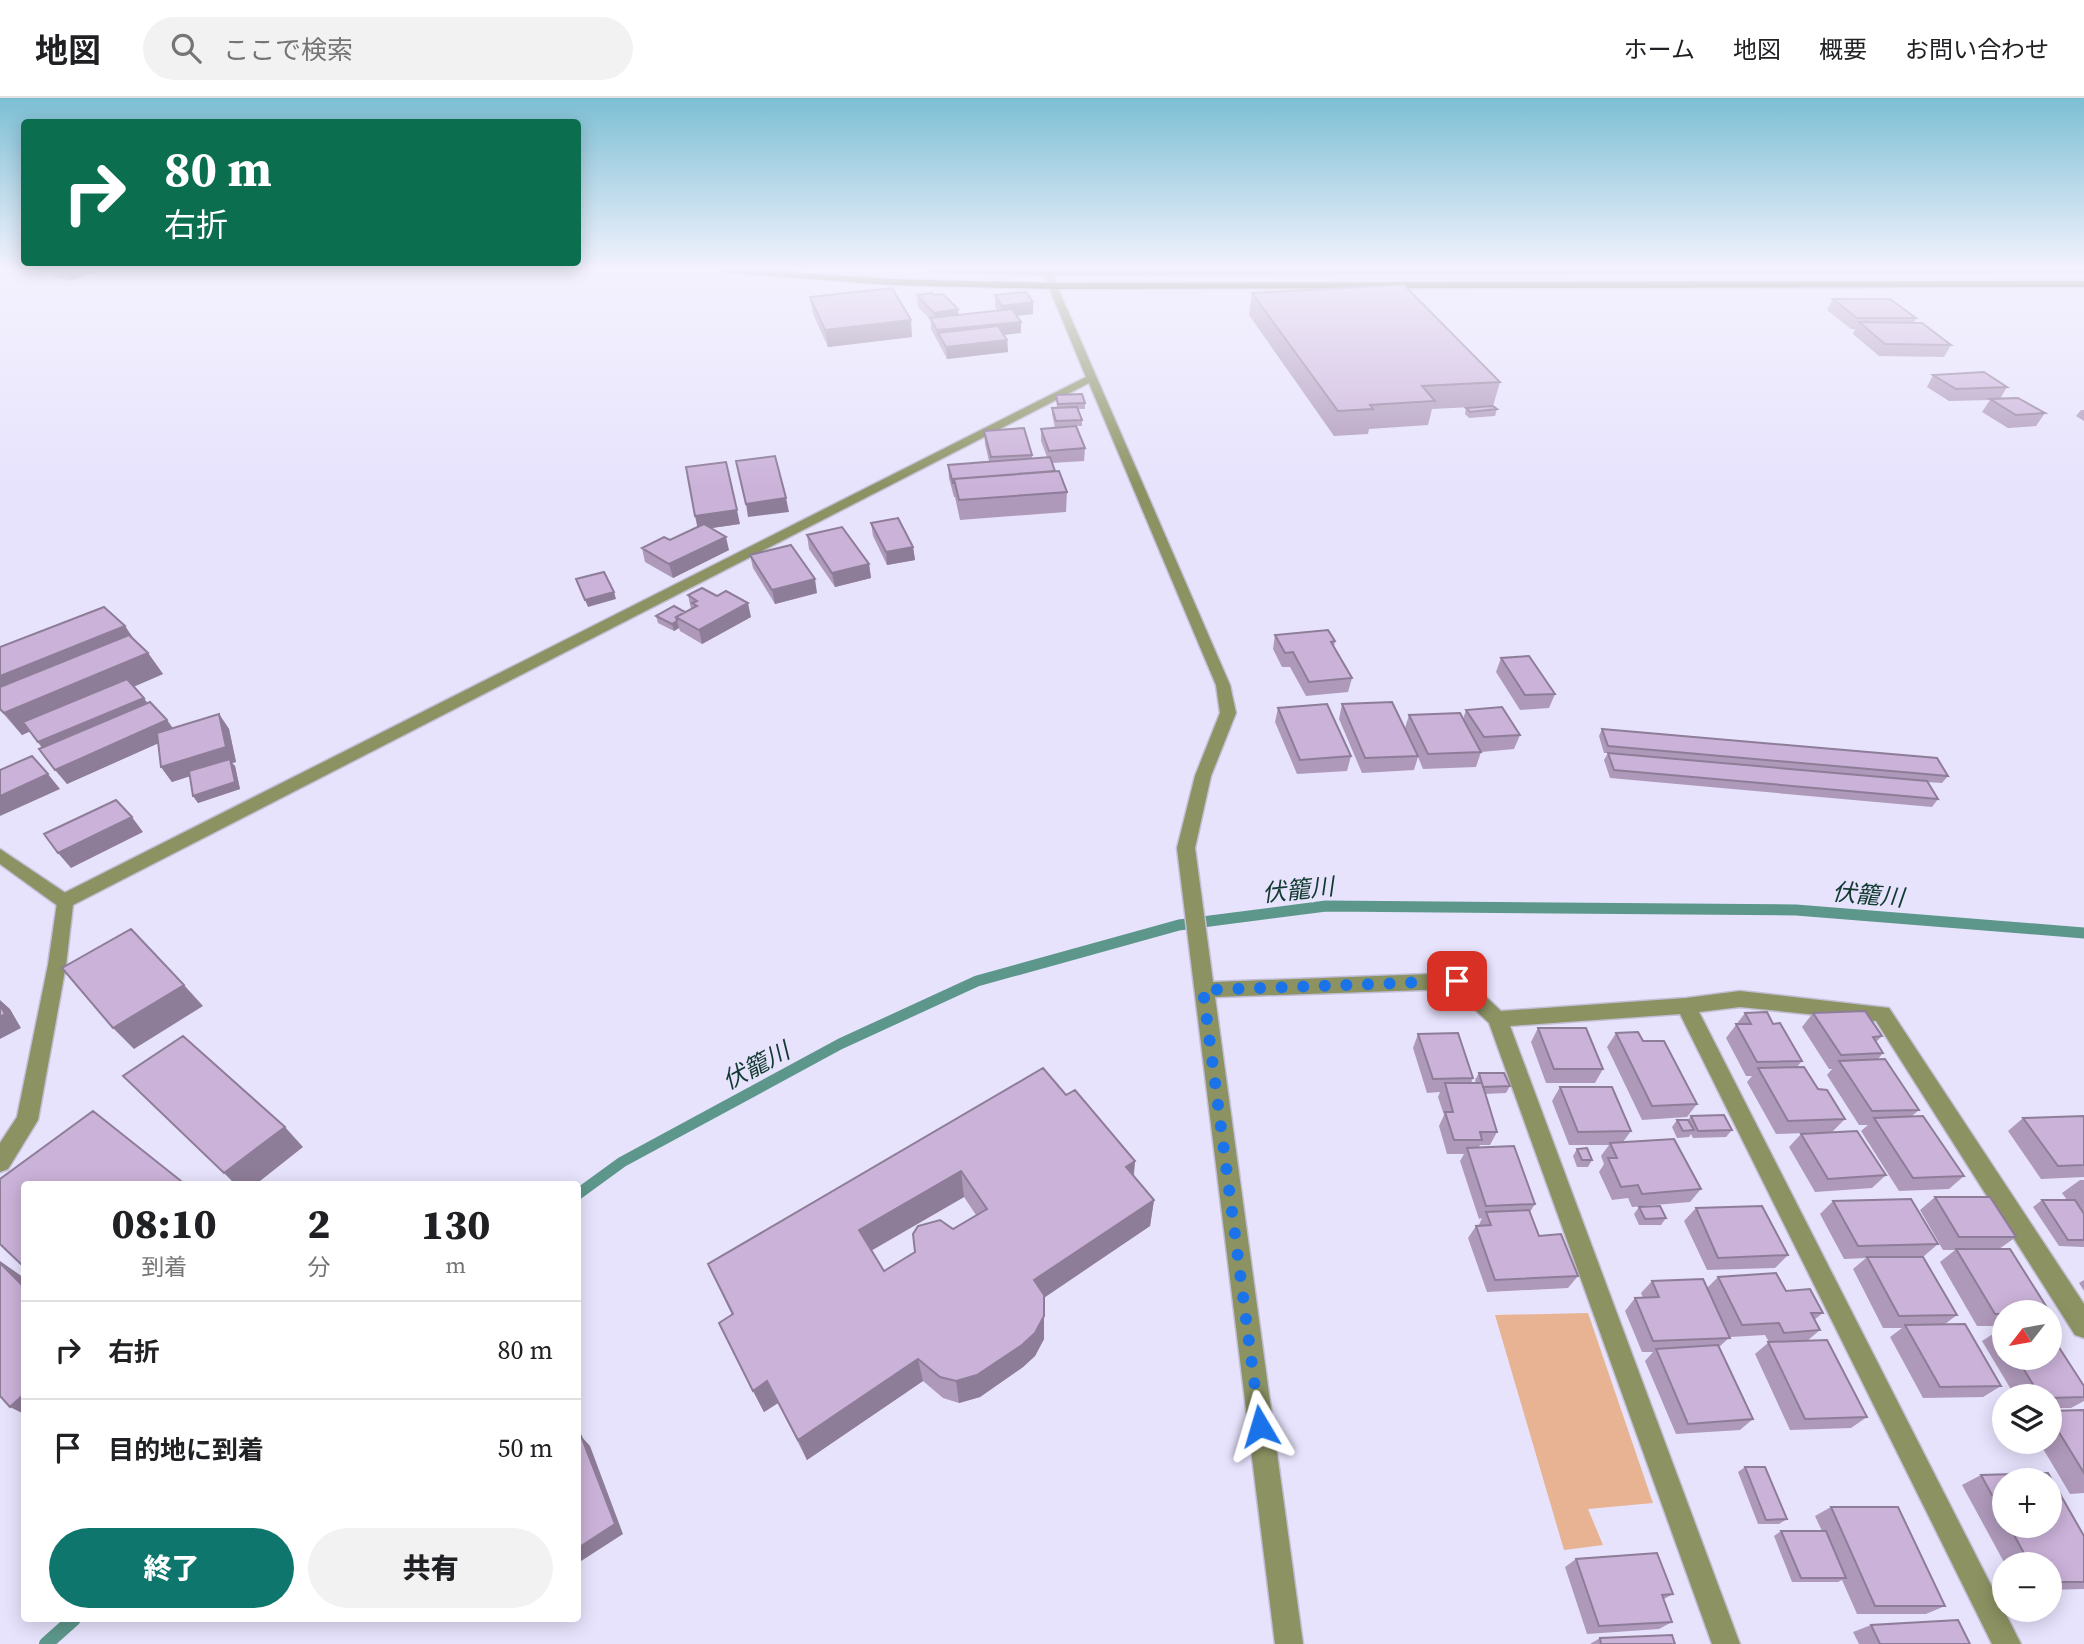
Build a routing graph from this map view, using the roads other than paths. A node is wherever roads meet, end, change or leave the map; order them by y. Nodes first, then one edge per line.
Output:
1 (1077, 342) edge
2 (1092, 378) junction
3 (0, 855) edge
4 (64, 901) junction
5 (1202, 980) junction
6 (1686, 1006) junction
7 (1497, 1019) junction
8 (0, 1162) edge
9 (2084, 1326) edge
10 (1289, 1644) edge
11 (1726, 1644) edge
12 (2007, 1644) edge

1 - 2 street
2 - 4 street
2 - 5 street
3 - 4 street
4 - 8 street
5 - 7 street
5 - 10 street
6 - 7 street
6 - 9 street
6 - 12 street
7 - 11 street

